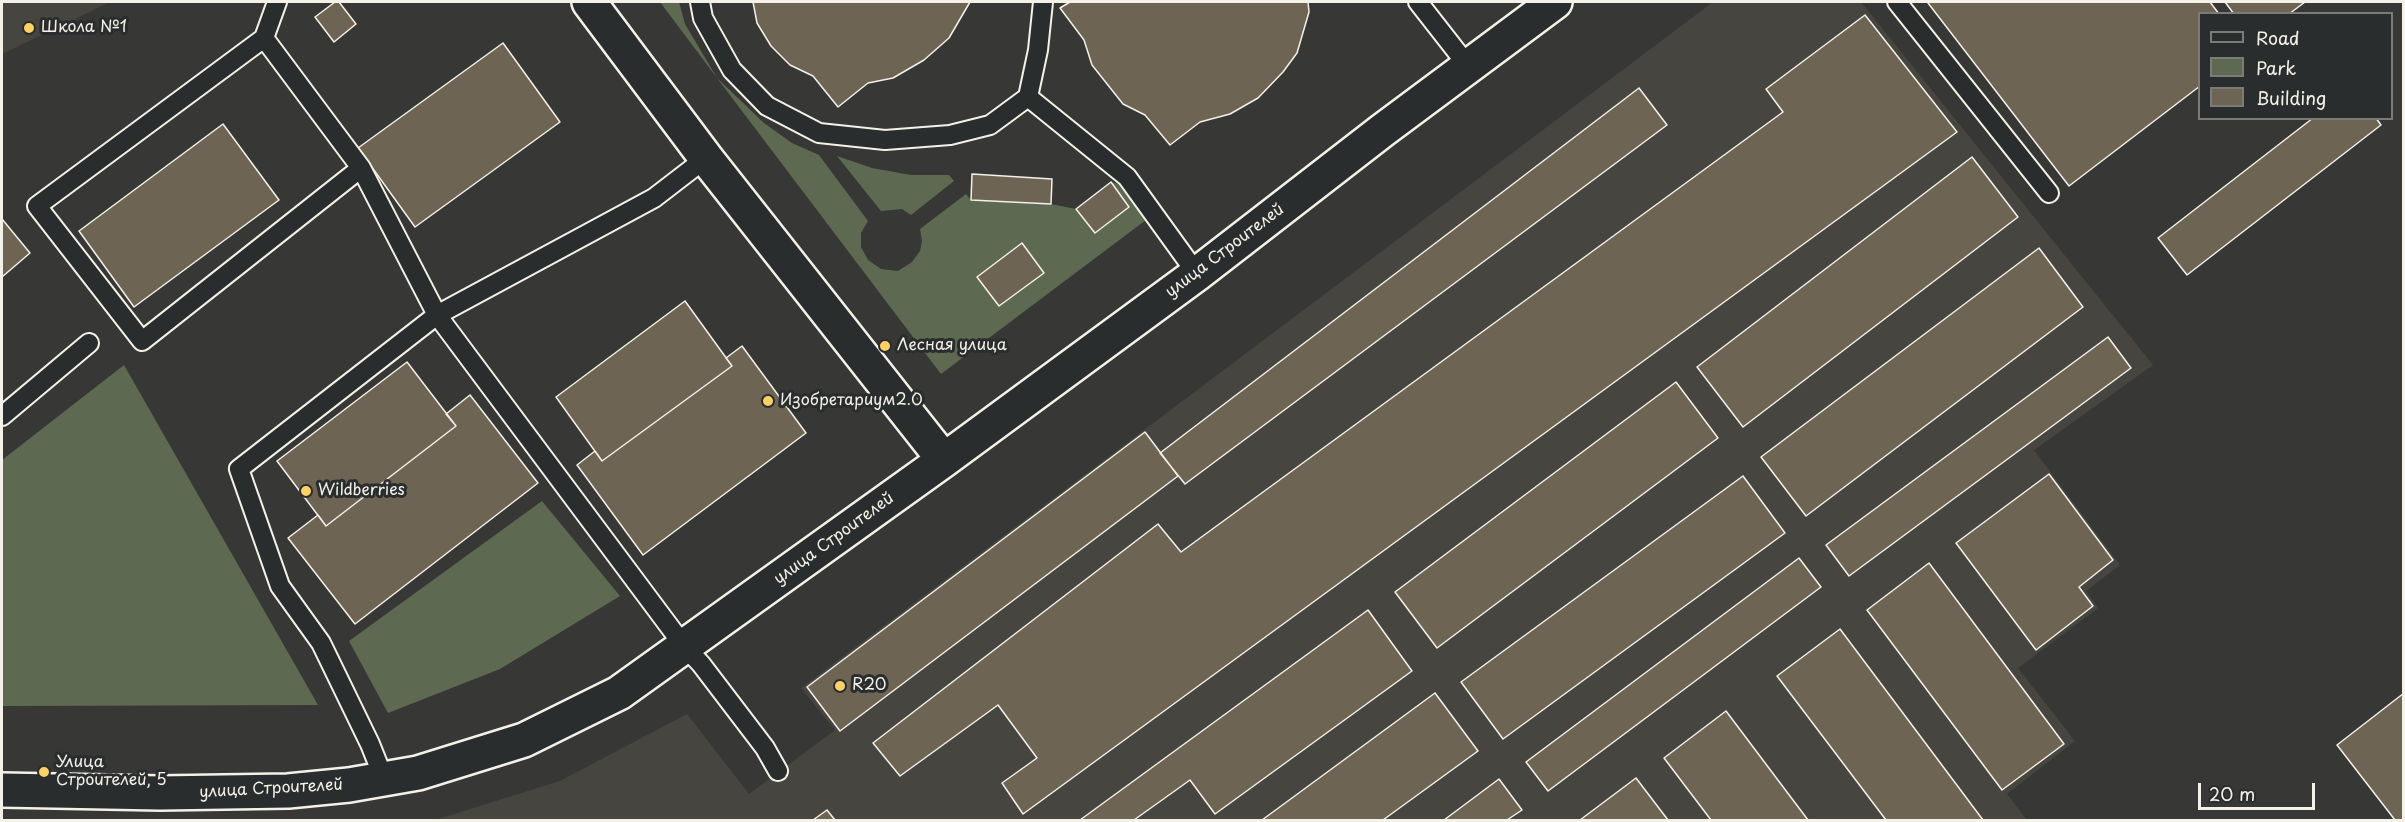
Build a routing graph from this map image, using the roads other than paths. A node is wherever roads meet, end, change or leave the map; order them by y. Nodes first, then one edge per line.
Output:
1 (277, 2) edge
2 (589, 2) edge
3 (700, 2) edge
4 (1043, 2) edge
5 (1555, 2) edge
6 (1897, 2) edge
7 (1419, 5) edge
8 (264, 38) junction
9 (1468, 66) junction
10 (1028, 97) junction
11 (706, 158) junction
12 (361, 168) junction
13 (2049, 193) dead end
14 (1197, 274) junction
15 (437, 315) junction
16 (88, 343) dead end
17 (2, 416) edge
18 (944, 460) junction
19 (684, 646) junction
20 (778, 771) dead end
21 (384, 779) junction
22 (2, 790) edge

1 - 8 lane
2 - 11 street
3 - 10 lane
4 - 10 lane
5 - 9 street, улица Строителей
6 - 13 lane
7 - 9 lane
8 - 12 lane
8 - 12 lane
9 - 14 street, улица Строителей
10 - 14 lane
11 - 15 lane
11 - 18 street
12 - 15 lane
14 - 18 street, улица Строителей
15 - 19 lane
15 - 21 lane
16 - 17 lane
18 - 19 street, улица Строителей
19 - 20 lane
19 - 21 street, улица Строителей
21 - 22 street, улица Строителей

